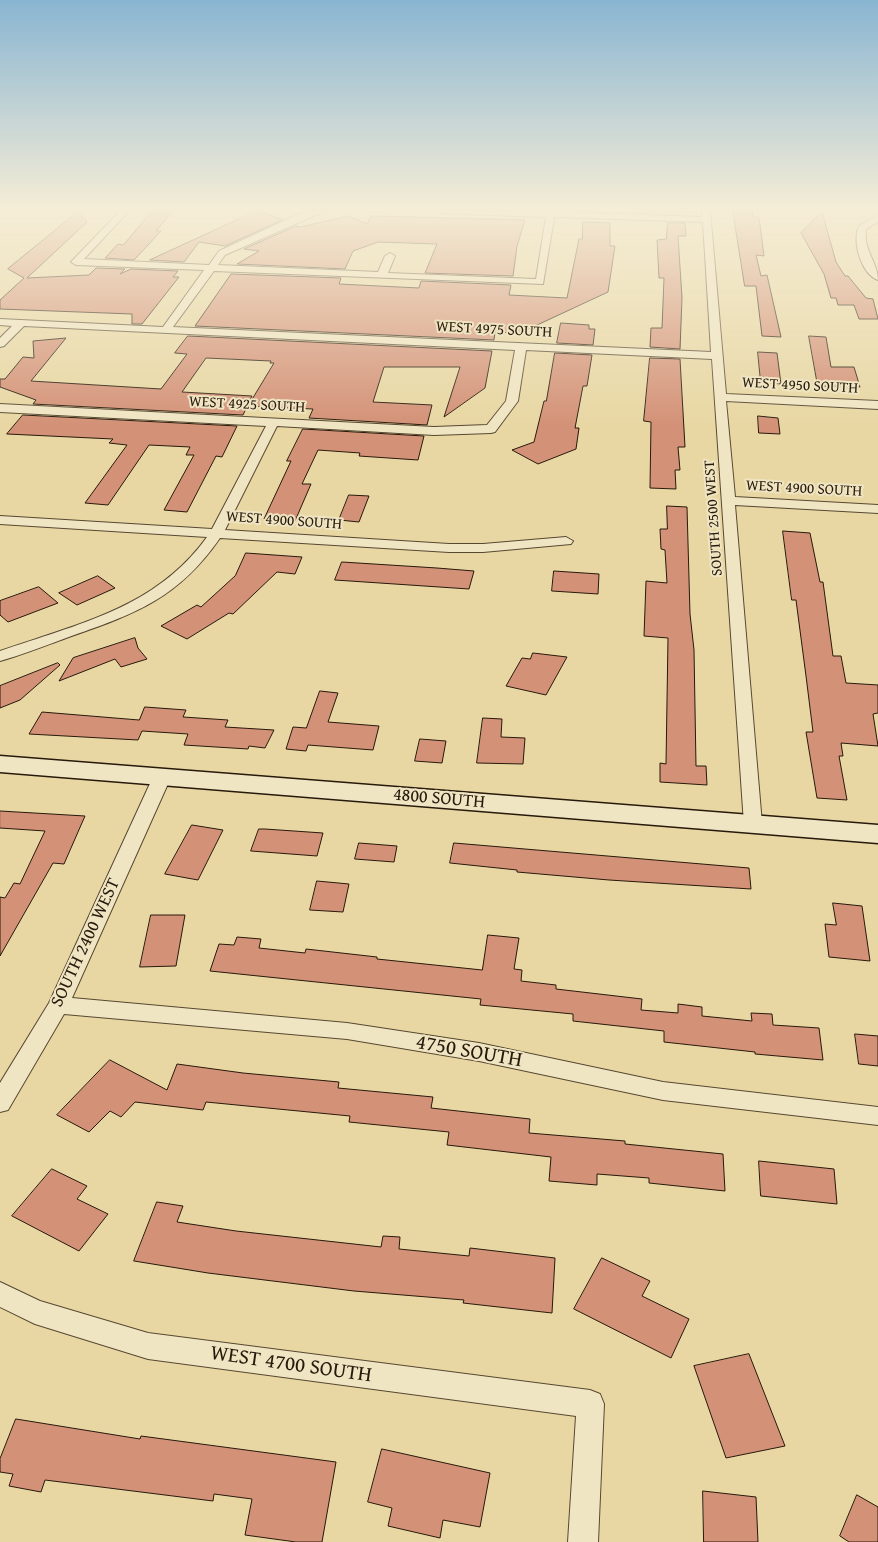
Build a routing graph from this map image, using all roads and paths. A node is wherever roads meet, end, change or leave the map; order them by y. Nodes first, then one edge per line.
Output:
1 (201, 282) edge
2 (712, 282) edge
3 (0, 322) edge
4 (21, 323) junction
5 (166, 330) junction
6 (0, 344) edge
7 (522, 346) junction
8 (718, 356) junction
9 (720, 397) junction
10 (878, 405) edge
11 (0, 408) edge
12 (273, 423) junction
13 (729, 501) junction
14 (878, 509) edge
15 (0, 520) edge
16 (216, 534) junction
17 (566, 540) dead end
18 (0, 656) edge
19 (0, 764) edge
20 (162, 777) junction
21 (753, 824) junction
22 (878, 834) edge
23 (58, 1005) junction
24 (0, 1103) edge
25 (878, 1116) edge
26 (0, 1294) edge
27 (583, 1542) edge

1 - 5 street
2 - 8 street, SOUTH 2500 WEST
3 - 4 street, WEST 4975 SOUTH
4 - 5 street, WEST 4975 SOUTH
4 - 6 street
5 - 7 street, WEST 4975 SOUTH
7 - 8 street, WEST 4975 SOUTH
7 - 12 street, WEST 4925 SOUTH
8 - 9 street, SOUTH 2500 WEST
9 - 10 street, WEST 4950 SOUTH
9 - 13 street, SOUTH 2500 WEST
11 - 12 street, WEST 4925 SOUTH
12 - 16 street
13 - 14 street, WEST 4900 SOUTH
13 - 21 street, SOUTH 2500 WEST
15 - 16 street, WEST 4900 SOUTH
16 - 17 street, WEST 4900 SOUTH
16 - 18 street
19 - 20 main road, 4800 SOUTH
20 - 21 main road, 4800 SOUTH
20 - 23 street, SOUTH 2400 WEST
21 - 22 main road, 4800 SOUTH
23 - 24 street, SOUTH 2400 WEST
23 - 25 street, 4750 SOUTH
26 - 27 street, WEST 4700 SOUTH

